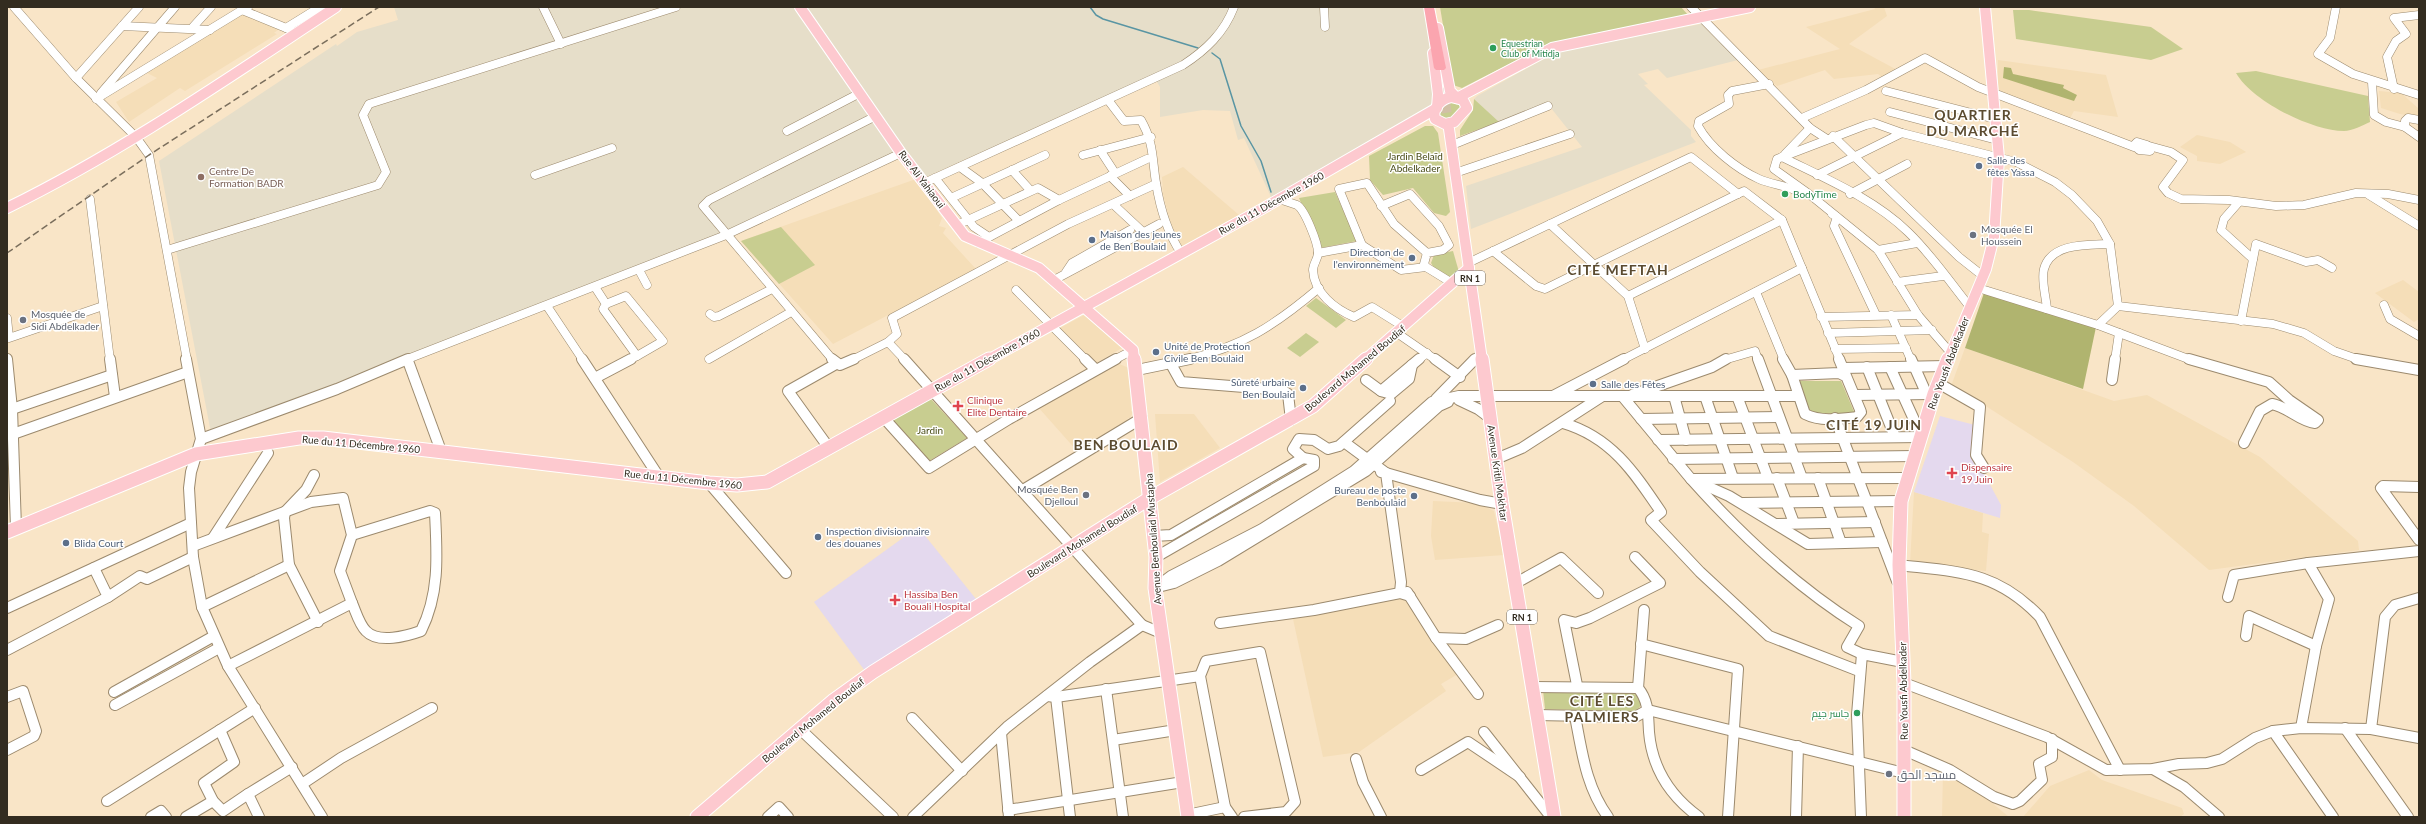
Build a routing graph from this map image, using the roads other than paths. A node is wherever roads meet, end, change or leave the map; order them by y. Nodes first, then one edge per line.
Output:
1 (14, 7) edge
2 (139, 7) edge
3 (175, 7) edge
4 (211, 7) edge
5 (320, 7) edge
6 (328, 7) edge
7 (336, 7) edge
8 (674, 7) edge
9 (800, 7) edge
10 (1234, 7) edge
11 (1324, 7) edge
12 (1429, 7) edge
13 (1435, 7) edge
14 (1691, 7) edge
15 (1750, 7) edge
16 (1985, 7) edge
17 (2336, 7) edge
18 (546, 8) edge
19 (245, 9) edge
20 (2419, 15) edge
21 (1701, 18) junction
22 (122, 26) junction
23 (157, 27) junction
24 (1325, 27) dead end
25 (192, 28) junction
26 (289, 29) junction
27 (1435, 29) junction
28 (210, 30) junction
29 (561, 44) junction
30 (1440, 68) joint
31 (76, 78) junction
32 (1488, 82) junction
33 (2372, 82) junction
34 (1769, 84) junction
35 (1446, 86) junction
36 (2394, 89) junction
37 (1886, 91) dead end
38 (1993, 92) junction
39 (860, 94) junction
40 (2419, 95) edge
41 (1457, 98) junction
42 (96, 99) junction
43 (1108, 100) junction
44 (1548, 106) dead end
45 (1467, 107) junction
46 (1436, 108) junction
47 (1890, 112) dead end
48 (876, 116) junction
49 (1802, 118) junction
50 (1995, 119) junction
51 (2419, 120) edge
52 (1458, 121) junction
53 (1443, 124) junction
54 (2405, 127) junction
55 (1406, 128) junction
56 (1810, 128) junction
57 (787, 131) dead end
58 (1902, 133) junction
59 (1570, 134) dead end
60 (134, 136) junction
61 (1151, 137) junction
62 (2419, 137) edge
63 (1830, 138) junction
64 (1997, 140) junction
65 (1457, 142) junction
66 (612, 148) dead end
67 (1100, 150) junction
68 (901, 153) junction
69 (1045, 155) dead end
70 (1083, 155) dead end
71 (1853, 156) junction
72 (1782, 157) junction
73 (1999, 158) junction
74 (1147, 159) dead end
75 (1907, 164) dead end
76 (960, 167) junction
77 (1012, 170) junction
78 (1461, 171) junction
79 (535, 175) dead end
80 (1112, 175) junction
81 (1818, 175) junction
82 (935, 178) junction
83 (1877, 179) junction
84 (924, 183) junction
85 (982, 183) junction
86 (1156, 184) junction
87 (1030, 190) junction
88 (1738, 194) junction
89 (1850, 194) junction
90 (2368, 194) junction
91 (1130, 196) junction
92 (951, 198) junction
93 (90, 199) dead end
94 (1279, 199) junction
95 (1059, 200) junction
96 (2419, 200) edge
97 (1459, 202) junction
98 (2238, 202) junction
99 (7, 203) edge
100 (1001, 204) junction
101 (1114, 205) junction
102 (1381, 206) junction
103 (7, 208) edge
104 (1837, 217) junction
105 (968, 219) junction
106 (1782, 220) junction
107 (1019, 221) junction
108 (1159, 224) dead end
109 (1550, 224) junction
110 (956, 225) junction
111 (2419, 226) edge
112 (1130, 230) dead end
113 (1143, 232) junction
114 (726, 235) junction
115 (989, 237) junction
116 (978, 243) junction
117 (1917, 243) junction
118 (2110, 244) junction
119 (1362, 245) junction
120 (167, 250) junction
121 (1878, 250) junction
122 (1493, 251) junction
123 (1010, 253) junction
124 (1181, 253) junction
125 (1318, 253) junction
126 (1427, 253) junction
127 (2253, 259) junction
128 (1594, 265) junction
129 (1469, 266) junction
130 (1426, 267) junction
131 (1802, 268) junction
132 (2332, 268) dead end
133 (639, 270) junction
134 (1066, 272) junction
135 (1943, 276) junction
136 (1983, 276) junction
137 (1054, 280) junction
138 (1897, 282) junction
139 (1452, 283) junction
140 (648, 285) dead end
141 (595, 287) junction
142 (1320, 288) junction
143 (1978, 288) junction
144 (772, 289) junction
145 (1016, 290) dead end
146 (1756, 292) junction
147 (1628, 296) junction
148 (606, 304) junction
149 (2384, 305) dead end
150 (103, 306) junction
151 (547, 306) junction
152 (1084, 306) junction
153 (2118, 306) junction
154 (1970, 307) junction
155 (2046, 308) junction
156 (791, 312) junction
157 (710, 314) dead end
158 (1876, 315) junction
159 (1891, 315) junction
160 (1918, 315) junction
161 (1821, 317) junction
162 (7, 318) edge
163 (2242, 321) junction
164 (1050, 325) junction
165 (2098, 325) junction
166 (1401, 330) junction
167 (1932, 330) junction
168 (1899, 332) junction
169 (1828, 333) junction
170 (2119, 333) junction
171 (2419, 336) edge
172 (888, 342) junction
173 (1906, 348) junction
174 (1645, 349) junction
175 (1133, 350) junction
176 (1835, 350) junction
177 (1950, 352) junction
178 (1427, 353) junction
179 (1480, 354) junction
180 (637, 356) junction
181 (7, 358) edge
182 (709, 359) dead end
183 (408, 361) junction
184 (836, 364) junction
185 (1171, 364) junction
186 (1946, 366) junction
187 (1867, 367) junction
188 (1890, 367) junction
189 (1914, 367) junction
190 (1095, 370) junction
191 (1137, 370) junction
192 (1843, 371) junction
193 (2419, 371) edge
194 (188, 372) junction
195 (112, 375) junction
196 (1792, 375) junction
197 (1460, 377) junction
198 (595, 378) junction
199 (1366, 380) dead end
200 (2112, 380) dead end
201 (1938, 383) junction
202 (932, 391) junction
203 (1930, 394) junction
204 (1878, 395) junction
205 (1902, 395) junction
206 (1674, 396) junction
207 (1705, 396) junction
208 (1737, 396) junction
209 (1772, 396) junction
210 (1797, 396) junction
211 (1855, 396) junction
212 (115, 397) junction
213 (1552, 397) junction
214 (1602, 397) junction
215 (1626, 397) junction
216 (1487, 399) junction
217 (1459, 400) junction
218 (1390, 401) dead end
219 (1432, 402) junction
220 (12, 409) junction
221 (1746, 417) junction
222 (1779, 417) junction
223 (884, 418) junction
224 (1142, 418) junction
225 (1490, 418) junction
226 (1712, 418) junction
227 (1835, 418) junction
228 (1641, 419) junction
229 (1680, 419) junction
230 (1292, 420) junction
231 (1563, 423) junction
232 (13, 434) junction
233 (1921, 436) junction
234 (1895, 437) junction
235 (1787, 438) junction
236 (1842, 438) junction
237 (201, 439) junction
238 (976, 439) junction
239 (1720, 439) junction
240 (1754, 439) junction
241 (1658, 440) junction
242 (1686, 440) junction
243 (1344, 442) junction
244 (2244, 443) dead end
245 (829, 448) junction
246 (442, 451) junction
247 (268, 453) dead end
248 (196, 454) junction
249 (1915, 456) junction
250 (1794, 457) junction
251 (1850, 457) junction
252 (1303, 458) junction
253 (1726, 458) junction
254 (1761, 458) junction
255 (1496, 459) junction
256 (1673, 459) junction
257 (1371, 463) junction
258 (1984, 468) dead end
259 (1366, 472) junction
260 (1386, 473) junction
261 (314, 474) dead end
262 (659, 477) junction
263 (1733, 478) junction
264 (1773, 478) junction
265 (1802, 478) junction
266 (1818, 478) junction
267 (1858, 478) junction
268 (1908, 478) junction
269 (1691, 479) junction
270 (709, 483) junction
271 (2419, 487) edge
272 (1023, 490) junction
273 (1150, 498) junction
274 (1866, 500) junction
275 (1901, 500) junction
276 (1786, 501) junction
277 (1826, 501) junction
278 (1743, 503) junction
279 (1502, 504) junction
280 (285, 512) junction
281 (1874, 522) junction
282 (191, 523) junction
283 (1834, 523) junction
284 (1777, 524) junction
285 (1794, 524) junction
286 (11, 530) edge
287 (352, 535) junction
288 (1154, 536) junction
289 (213, 538) junction
290 (2419, 540) edge
291 (1882, 542) junction
292 (1841, 543) junction
293 (193, 546) junction
294 (1074, 547) junction
295 (2419, 551) edge
296 (193, 557) junction
297 (1156, 557) junction
298 (1635, 557) dead end
299 (2308, 563) junction
300 (289, 564) junction
301 (1899, 565) junction
302 (94, 568) junction
303 (786, 573) dead end
304 (1401, 582) junction
305 (1516, 583) junction
306 (1155, 588) junction
307 (1900, 588) junction
308 (1598, 593) dead end
309 (1400, 594) junction
310 (1410, 596) junction
311 (108, 597) junction
312 (2228, 597) dead end
313 (2419, 598) edge
314 (352, 603) junction
315 (202, 607) junction
316 (7, 608) edge
317 (1644, 610) dead end
318 (318, 622) junction
319 (1220, 623) dead end
320 (1142, 625) junction
321 (1498, 625) dead end
322 (1161, 633) junction
323 (214, 636) junction
324 (2246, 636) dead end
325 (1436, 638) junction
326 (1641, 644) junction
327 (2316, 646) junction
328 (219, 648) junction
329 (7, 650) edge
330 (1862, 654) junction
331 (1903, 662) junction
332 (228, 666) junction
333 (1859, 671) junction
334 (1200, 676) junction
335 (1168, 679) junction
336 (1904, 683) junction
337 (1576, 686) junction
338 (1532, 687) junction
339 (1638, 688) junction
340 (1106, 689) junction
341 (114, 692) dead end
342 (1478, 694) dead end
343 (7, 697) edge
344 (1052, 697) junction
345 (115, 705) dead end
346 (255, 708) junction
347 (432, 708) dead end
348 (1648, 710) junction
349 (1537, 715) junction
350 (1575, 716) junction
351 (912, 718) dead end
352 (2301, 728) junction
353 (2345, 728) junction
354 (800, 729) junction
355 (2371, 729) junction
356 (220, 730) junction
357 (1176, 730) junction
358 (1734, 730) junction
359 (2273, 731) junction
360 (1484, 732) dead end
361 (1001, 733) junction
362 (2419, 738) edge
363 (2052, 739) junction
364 (1113, 740) junction
365 (1798, 746) junction
366 (7, 750) edge
367 (1904, 750) junction
368 (1356, 759) dead end
369 (1858, 763) junction
370 (292, 767) junction
371 (2153, 769) junction
372 (1421, 770) dead end
373 (2120, 770) junction
374 (962, 771) junction
375 (1904, 773) junction
376 (1520, 777) junction
377 (1183, 782) junction
378 (302, 784) junction
379 (1120, 791) junction
380 (248, 794) junction
381 (1068, 799) junction
382 (107, 801) dead end
383 (213, 801) junction
384 (1225, 807) junction
385 (225, 814) edge
386 (1009, 814) edge
387 (1187, 816) edge
388 (151, 817) edge
389 (166, 817) edge
390 (186, 817) edge
391 (259, 817) edge
392 (322, 817) edge
393 (697, 817) edge
394 (768, 817) edge
395 (788, 817) edge
396 (893, 817) edge
397 (913, 817) edge
398 (1070, 817) edge
399 (1123, 817) edge
400 (1232, 817) edge
401 (1244, 817) edge
402 (1380, 817) edge
403 (1552, 817) edge
404 (1608, 817) edge
405 (1699, 817) edge
406 (1728, 817) edge
407 (1796, 817) edge
408 (1861, 817) edge
409 (1904, 817) edge
410 (2219, 817) edge
411 (2333, 817) edge
412 (2408, 817) edge

1 - 31 street
2 - 22 street
3 - 23 street
4 - 25 street
5 - 26 street
6 - 26 main road
7 - 60 main road
8 - 29 street
9 - 39 main road, Rue Ali Yahiaoui
10 - 43 street
11 - 24 street
12 - 27 highway
13 - 27 highway
14 - 21 street
15 - 21 main road
16 - 38 main road, Rue Yousfi Abdelkader
17 - 33 street
18 - 29 street
19 - 26 street
19 - 28 street
20 - 36 street
21 - 32 main road
21 - 34 street
22 - 23 street
22 - 31 street
23 - 25 street
23 - 42 street
25 - 28 street
26 - 60 main road
27 - 30 highway
27 - 35 main road
27 - 46 main road
28 - 42 street
29 - 120 street
30 - 35 main road
31 - 42 street
32 - 35 main road
32 - 41 main road
32 - 45 main road
33 - 36 street
33 - 54 street
34 - 49 street
34 - 104 street
35 - 41 main road
36 - 40 street
37 - 50 street
38 - 49 street
38 - 50 main road, Rue Yousfi Abdelkader
38 - 98 street
39 - 48 main road, Rue Ali Yahiaoui
39 - 57 street
41 - 45 main road
41 - 46 main road
42 - 60 street
43 - 61 street
43 - 76 street
44 - 65 street
45 - 52 main road
46 - 53 main road
46 - 55 main road, Rue du 11 Décembre 1960
47 - 64 street
48 - 68 main road, Rue Ali Yahiaoui
48 - 114 street
49 - 56 street
50 - 64 main road, Rue Yousfi Abdelkader
51 - 54 street
52 - 53 main road
52 - 65 main road, RN 1
53 - 55 main road, Rue du 11 Décembre 1960
53 - 97 main road, Avenue Kritli Mokhtar / RN 1
54 - 62 street
55 - 94 main road, Rue du 11 Décembre 1960
56 - 63 street
56 - 72 street
58 - 63 street
58 - 71 street
58 - 73 street
59 - 78 street
60 - 99 main road
60 - 103 main road
60 - 120 street
61 - 67 street
61 - 86 street
63 - 71 street
63 - 72 street
64 - 73 main road, Rue Yousfi Abdelkader
65 - 78 main road, RN 1
66 - 79 street
67 - 70 street
67 - 80 street
68 - 84 main road, Rue Ali Yahiaoui
68 - 114 street
69 - 77 street
71 - 81 street
71 - 83 street
72 - 81 street
72 - 104 street
73 - 118 street
73 - 136 main road, Rue Yousfi Abdelkader
74 - 80 street
75 - 83 street
76 - 82 street
76 - 85 street
77 - 85 street
77 - 87 street
78 - 97 main road, RN 1
80 - 91 street
80 - 95 street
81 - 89 street
82 - 84 street
82 - 92 street
83 - 89 street
83 - 136 street
84 - 110 main road, Rue Ali Yahiaoui
85 - 92 street
85 - 100 street
86 - 91 street
86 - 124 street
87 - 95 street
87 - 100 street
88 - 106 street
88 - 109 street
88 - 128 street
89 - 117 street
90 - 96 street
90 - 98 street
90 - 111 street
91 - 101 street
92 - 105 street
93 - 150 street
94 - 124 main road, Rue du 11 Décembre 1960
94 - 125 street
95 - 107 street
97 - 129 main road, Avenue Kritli Mokhtar / RN 1
98 - 127 street
100 - 105 street
100 - 107 street
101 - 113 street
101 - 123 street
102 - 119 street
102 - 126 street
102 - 126 street
104 - 121 street
104 - 158 street
105 - 110 street
105 - 115 street
106 - 131 street
106 - 147 street
107 - 115 street
108 - 113 street
109 - 122 street
109 - 128 street
110 - 116 main road, Rue Ali Yahiaoui
112 - 134 street
113 - 134 street
114 - 133 street
114 - 144 street
115 - 116 street
116 - 123 main road, Rue Ali Yahiaoui
117 - 121 street
117 - 135 street
118 - 153 street
118 - 155 street
119 - 125 street
119 - 130 street
120 - 194 street
121 - 138 street
122 - 128 street
122 - 129 street
123 - 137 main road, Rue Ali Yahiaoui
123 - 172 street
124 - 152 main road, Rue du 11 Décembre 1960
125 - 142 street
126 - 130 street
127 - 132 street
127 - 163 street
128 - 147 street
129 - 139 main road, Boulevard Mohamed Boudiaf
129 - 179 main road, Avenue Kritli Mokhtar / RN 1
130 - 139 street
131 - 146 street
131 - 161 street
133 - 140 street
133 - 141 street
134 - 137 street
135 - 138 street
135 - 154 street
136 - 143 main road, Rue Yousfi Abdelkader
137 - 152 main road, Rue Ali Yahiaoui
138 - 160 street
139 - 166 main road, Boulevard Mohamed Boudiaf
141 - 148 street
141 - 151 street
142 - 166 street
142 - 185 street
143 - 154 main road, Rue Yousfi Abdelkader
143 - 155 street
144 - 156 street
144 - 157 street
145 - 164 street
146 - 174 street
146 - 196 street
147 - 174 street
148 - 180 street
148 - 180 street
149 - 171 street
150 - 162 street
150 - 195 street
151 - 183 street
151 - 198 street
152 - 164 main road, Rue du 11 Décembre 1960
152 - 175 main road
153 - 163 street
153 - 165 street
154 - 177 main road, Rue Yousfi Abdelkader
155 - 165 street
156 - 182 street
156 - 184 street
158 - 159 street
158 - 161 street
159 - 160 street
159 - 168 street
160 - 167 street
161 - 169 street
163 - 193 street
164 - 190 street
164 - 202 main road, Rue du 11 Décembre 1960
165 - 170 street
166 - 178 street
166 - 230 main road, Boulevard Mohamed Boudiaf
167 - 168 street
167 - 177 street
168 - 169 street
168 - 173 street
169 - 176 street
170 - 200 street
170 - 244 street
172 - 184 street
172 - 202 street
173 - 176 street
173 - 189 street
174 - 213 street
175 - 190 street
175 - 191 main road, Avenue Benboulaid Mustapha
176 - 192 street
177 - 186 main road, Rue Yousfi Abdelkader
178 - 197 street
178 - 199 street
179 - 197 street
179 - 216 main road, Avenue Kritli Mokhtar / RN 1
180 - 198 street
181 - 220 street
183 - 237 street
183 - 246 street
184 - 245 street
185 - 191 street
185 - 230 street
186 - 189 street
186 - 201 main road, Rue Yousfi Abdelkader
187 - 188 street
187 - 192 street
187 - 204 street
188 - 189 street
188 - 205 street
189 - 203 street
190 - 238 street
191 - 224 main road, Avenue Benboulaid Mustapha
192 - 196 street
192 - 211 street
194 - 212 street
194 - 237 street
195 - 212 street
195 - 220 street
196 - 210 street
197 - 219 street
198 - 262 street
201 - 203 main road, Rue Yousfi Abdelkader
201 - 258 street
202 - 223 main road, Rue du 11 Décembre 1960
202 - 238 street
203 - 205 street
203 - 233 main road, Rue Yousfi Abdelkader
204 - 205 street
204 - 211 street
204 - 234 street
205 - 233 street
206 - 207 street
206 - 215 street
206 - 229 street
207 - 208 street
207 - 226 street
208 - 209 street
208 - 221 street
209 - 210 street
209 - 215 street
209 - 222 street
210 - 227 street
211 - 227 street
212 - 232 street
213 - 214 street
213 - 216 street
214 - 215 street
214 - 231 street
215 - 228 street
216 - 217 street
216 - 219 street
216 - 225 main road, Avenue Kritli Mokhtar / RN 1
217 - 225 street
217 - 257 street
218 - 243 street
219 - 257 street
220 - 232 street
221 - 222 street
221 - 226 street
221 - 240 street
222 - 235 street
223 - 238 street
223 - 245 main road, Rue du 11 Décembre 1960
224 - 272 street
224 - 273 main road, Avenue Benboulaid Mustapha
225 - 255 main road, Avenue Kritli Mokhtar / RN 1
226 - 229 street
226 - 239 street
227 - 236 street
228 - 229 street
228 - 241 street
229 - 242 street
230 - 273 main road, Boulevard Mohamed Boudiaf
231 - 255 street
231 - 333 street
232 - 286 street
233 - 234 street
233 - 249 main road, Rue Yousfi Abdelkader
234 - 236 street
235 - 236 street
235 - 240 street
235 - 250 street
236 - 251 street
237 - 248 street
238 - 272 street
239 - 240 street
239 - 242 street
239 - 253 street
240 - 254 street
241 - 242 street
241 - 256 street
243 - 252 street
243 - 257 street
245 - 270 main road, Rue du 11 Décembre 1960
246 - 248 main road, Rue du 11 Décembre 1960
246 - 262 main road, Rue du 11 Décembre 1960
247 - 289 street
248 - 282 street
248 - 286 main road, Rue du 11 Décembre 1960
249 - 251 street
249 - 268 main road, Rue Yousfi Abdelkader
250 - 251 street
250 - 254 street
250 - 265 street
251 - 267 street
252 - 288 street
252 - 297 street
253 - 254 street
253 - 256 street
253 - 263 street
254 - 264 street
255 - 279 main road, Avenue Kritli Mokhtar / RN 1
256 - 269 street
257 - 259 street
257 - 260 street
257 - 306 street
259 - 260 street
259 - 306 street
260 - 279 street
260 - 304 street
261 - 280 street
262 - 270 main road, Rue du 11 Décembre 1960
263 - 264 street
263 - 269 street
264 - 265 street
264 - 276 street
265 - 266 street
266 - 267 street
266 - 277 street
267 - 268 street
267 - 274 street
268 - 275 main road, Rue Yousfi Abdelkader
269 - 278 street
269 - 330 street
270 - 303 street
271 - 290 street
272 - 294 street
273 - 288 main road, Avenue Benboulaid Mustapha
273 - 294 main road, Boulevard Mohamed Boudiaf
274 - 275 street
274 - 277 street
274 - 281 street
275 - 301 main road, Rue Yousfi Abdelkader
276 - 277 street
276 - 278 street
276 - 285 street
277 - 283 street
278 - 284 street
279 - 305 main road, Avenue Kritli Mokhtar / RN 1
280 - 287 street
280 - 289 street
280 - 300 street
281 - 283 street
281 - 291 street
282 - 293 street
282 - 302 street
283 - 285 street
283 - 292 street
284 - 285 street
284 - 292 street
287 - 314 street
287 - 314 street
288 - 297 main road, Avenue Benboulaid Mustapha
289 - 293 street
291 - 292 street
291 - 307 street
293 - 296 street
294 - 320 street
294 - 354 main road, Boulevard Mohamed Boudiaf
295 - 299 street
296 - 311 street
296 - 315 street
297 - 306 main road, Avenue Benboulaid Mustapha
298 - 337 street
299 - 312 street
299 - 327 street
300 - 315 street
300 - 318 street
301 - 307 main road, Rue Yousfi Abdelkader
301 - 373 street
302 - 311 street
302 - 316 street
304 - 309 street
304 - 310 street
305 - 308 street
305 - 338 main road, Avenue Kritli Mokhtar / RN 1
306 - 322 main road, Avenue Benboulaid Mustapha
307 - 331 main road, Rue Yousfi Abdelkader
309 - 310 street
309 - 319 street
310 - 325 street
311 - 329 street
313 - 355 street
314 - 318 street
315 - 323 street
317 - 326 street
318 - 332 street
320 - 322 street
320 - 344 street
321 - 325 street
322 - 335 main road, Avenue Benboulaid Mustapha
323 - 328 street
323 - 341 street
324 - 327 street
325 - 342 street
326 - 339 street
326 - 358 street
327 - 352 street
328 - 332 street
328 - 345 street
330 - 331 street
330 - 333 street
331 - 336 main road, Rue Yousfi Abdelkader
332 - 346 street
333 - 369 street
334 - 335 street
334 - 384 street
334 - 401 street
335 - 340 street
335 - 357 main road, Avenue Benboulaid Mustapha
336 - 363 street
336 - 367 main road, Rue Yousfi Abdelkader
337 - 338 street
337 - 339 street
338 - 349 main road, Avenue Kritli Mokhtar / RN 1
339 - 348 street
340 - 344 street
340 - 364 street
343 - 366 street
344 - 361 street
344 - 381 street
346 - 356 street
346 - 370 street
347 - 378 street
348 - 350 street
348 - 358 street
348 - 405 street
349 - 350 street
349 - 403 main road, Avenue Kritli Mokhtar / RN 1
350 - 404 street
351 - 374 street
352 - 353 street
352 - 359 street
353 - 355 street
353 - 412 street
354 - 393 main road, Boulevard Mohamed Boudiaf
354 - 396 street
355 - 362 street
356 - 382 street
356 - 383 street
357 - 364 street
357 - 377 main road, Avenue Benboulaid Mustapha
358 - 365 street
358 - 406 street
359 - 371 street
359 - 411 street
360 - 376 street
361 - 374 street
361 - 386 street
363 - 367 street
363 - 373 street
364 - 379 street
365 - 369 street
365 - 407 street
367 - 375 main road, Rue Yousfi Abdelkader
368 - 402 street
369 - 375 street
369 - 408 street
370 - 378 street
370 - 380 street
371 - 373 street
371 - 410 street
372 - 376 street
374 - 397 street
375 - 409 main road, Rue Yousfi Abdelkader
376 - 403 street
377 - 379 street
377 - 387 main road, Avenue Benboulaid Mustapha
378 - 392 street
379 - 381 street
379 - 399 street
380 - 385 street
380 - 391 street
381 - 386 street
381 - 398 street
383 - 385 street
383 - 390 street
384 - 387 street
384 - 400 street
388 - 389 street
394 - 395 street

